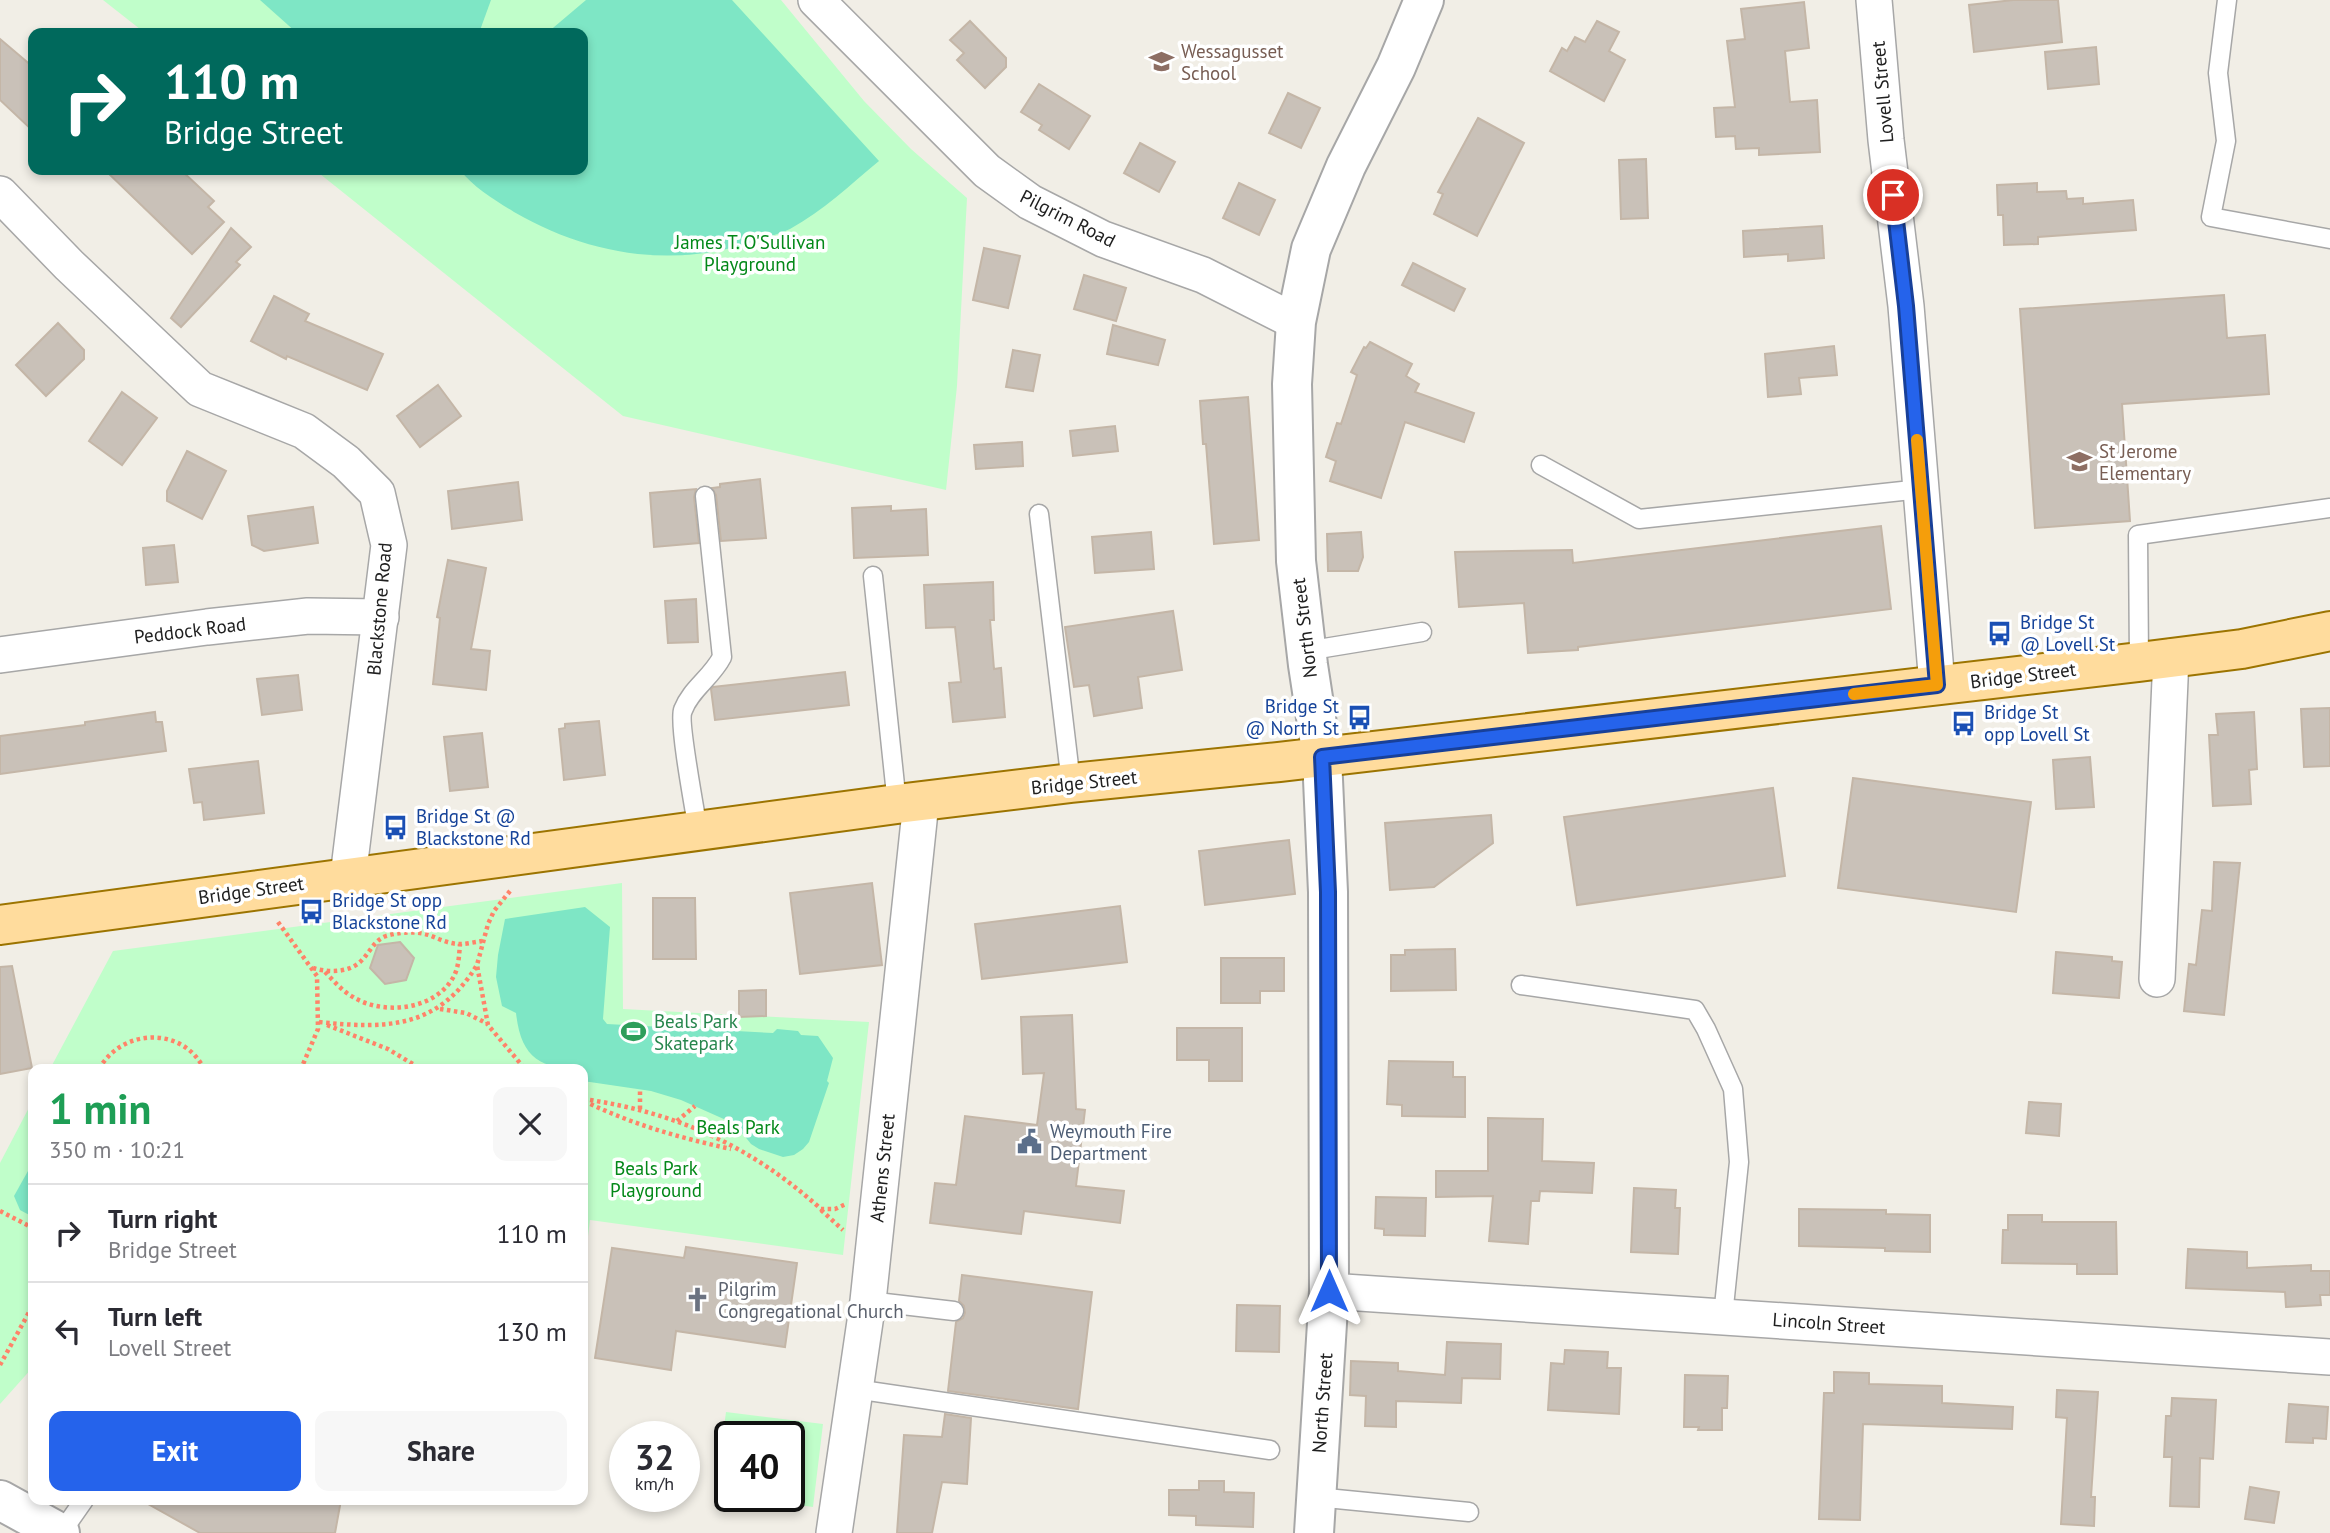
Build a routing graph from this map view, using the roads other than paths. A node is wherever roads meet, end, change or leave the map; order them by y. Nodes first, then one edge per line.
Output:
1 (816, 0) edge
2 (1424, 0) edge
3 (1874, 0) edge
4 (2227, 0) edge
5 (0, 194) edge
6 (2330, 239) edge
7 (1296, 322) junction
8 (1541, 465) dead end
9 (1921, 489) junction
10 (705, 496) dead end
11 (2330, 508) edge
12 (1039, 514) dead end
13 (873, 576) dead end
14 (381, 617) junction
15 (2330, 631) edge
16 (1422, 632) dead end
17 (1306, 651) junction
18 (0, 655) edge
19 (2155, 659) junction
20 (1937, 685) junction
21 (1322, 757) junction
22 (1071, 783) junction
23 (909, 803) junction
24 (698, 830) junction
25 (348, 877) junction
26 (0, 925) edge
27 (2157, 979) dead end
28 (1521, 985) dead end
29 (1329, 1291) junction
30 (868, 1301) junction
31 (954, 1311) dead end
32 (1723, 1316) junction
33 (2330, 1357) edge
34 (855, 1389) junction
35 (1270, 1450) dead end
36 (0, 1500) edge
37 (80, 1505) edge
38 (1469, 1512) dead end
39 (1315, 1515) edge
40 (60, 1533) edge
41 (834, 1533) edge

1 - 7 street, Pilgrim Road
2 - 7 street, North Street
3 - 9 street, Lovell Street
4 - 6 lane
5 - 14 street, Blackstone Road
7 - 17 street, North Street
8 - 9 lane
9 - 20 street, Lovell Street
10 - 24 lane
11 - 19 lane
12 - 22 lane
13 - 23 lane
14 - 18 street, Peddock Road
14 - 25 street, Blackstone Road
15 - 19 main road, Bridge Street
16 - 17 lane
17 - 21 street, North Street
19 - 20 main road, Bridge Street
19 - 27 street
20 - 21 main road, Bridge Street
21 - 22 main road, Bridge Street
21 - 29 street, North Street
22 - 23 main road, Bridge Street
23 - 24 main road, Bridge Street
23 - 30 street, Athens Street
24 - 25 main road, Bridge Street
25 - 26 main road, Bridge Street
28 - 32 lane
29 - 32 street, Lincoln Street
29 - 39 street, North Street
30 - 31 lane
30 - 34 street, Athens Street
32 - 33 street, Lincoln Street
34 - 35 lane
34 - 41 street, Athens Street
36 - 40 street
37 - 40 lane
38 - 39 lane

